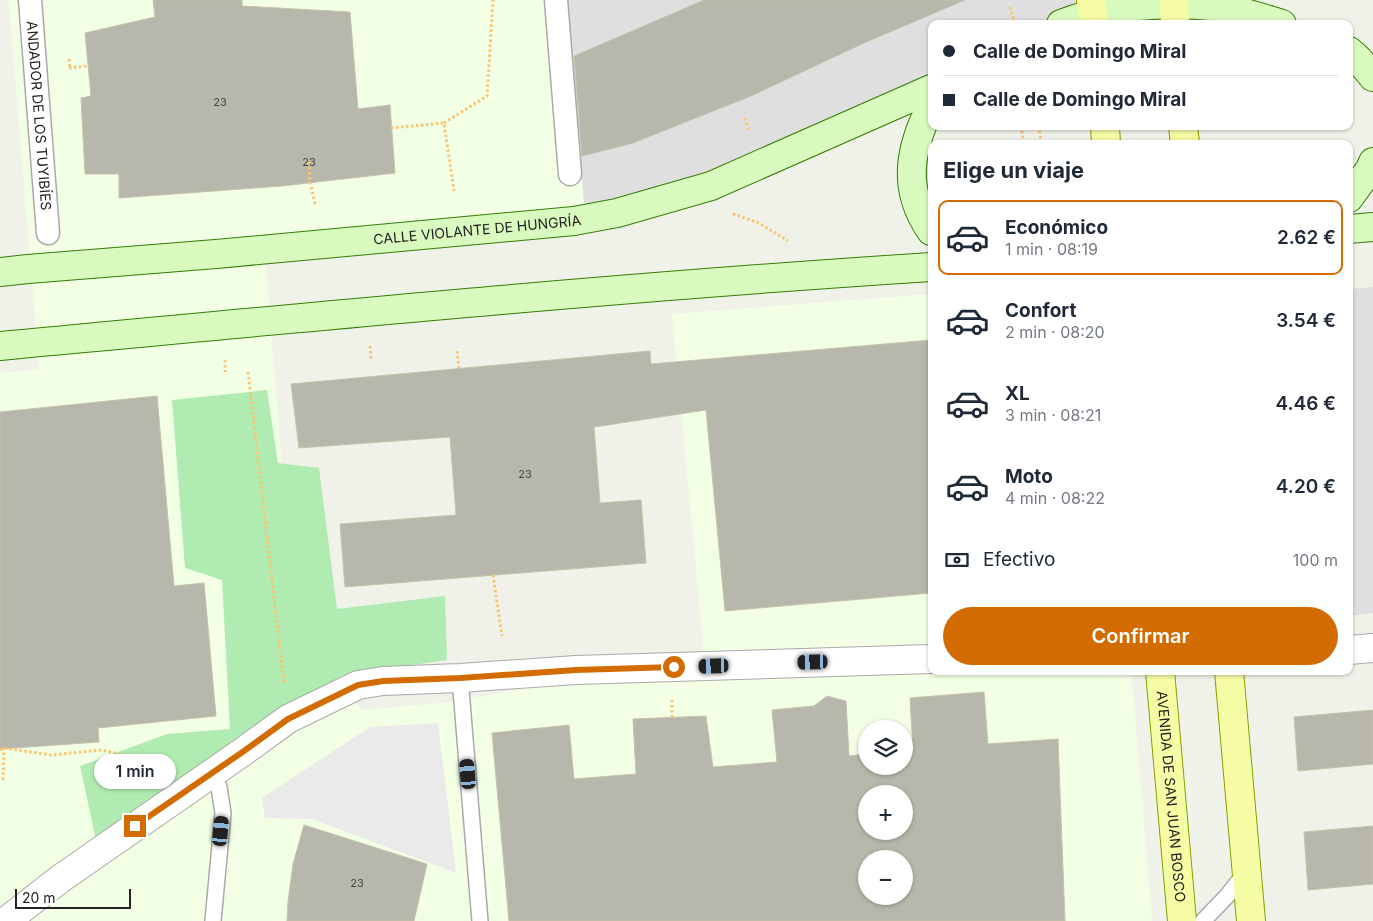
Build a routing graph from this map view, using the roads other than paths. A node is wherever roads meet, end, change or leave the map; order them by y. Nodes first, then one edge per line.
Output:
1 (30, 0) edge
2 (556, 0) edge
3 (1174, 9) edge
4 (1099, 11) edge
5 (1072, 20) edge
6 (1269, 20) edge
7 (1353, 43) edge
8 (1373, 48) edge
9 (1353, 55) edge
10 (1373, 78) edge
11 (928, 90) edge
12 (928, 113) edge
13 (1373, 162) edge
14 (570, 174) dead end
15 (1353, 192) edge
16 (928, 226) edge
17 (1373, 227) edge
18 (1353, 229) edge
19 (48, 233) dead end
20 (928, 266) edge
21 (0, 272) edge
22 (0, 346) edge
23 (1373, 648) edge
24 (1353, 650) edge
25 (928, 659) edge
26 (1160, 675) edge
27 (1229, 675) edge
28 (460, 678) junction
29 (210, 774) junction
30 (1246, 872) junction
31 (6, 921) edge
32 (213, 921) edge
33 (480, 921) edge
34 (1182, 921) edge
35 (1203, 921) edge
36 (1251, 921) edge

1 - 19 street, ANDADOR DE LOS TUYIBÍES
2 - 14 street
3 - 4 main road
3 - 6 main road
4 - 5 main road
7 - 8 main road
9 - 10 main road
11 - 21 main road, CALLE VIOLANTE DE HUNGRÍA
12 - 16 main road
13 - 15 main road
17 - 18 main road
20 - 22 main road
23 - 24 street
25 - 28 street
26 - 34 main road, AVENIDA DE SAN JUAN BOSCO
27 - 30 main road
28 - 29 street
28 - 33 lane
29 - 31 street
29 - 32 lane
30 - 35 lane
30 - 36 main road

